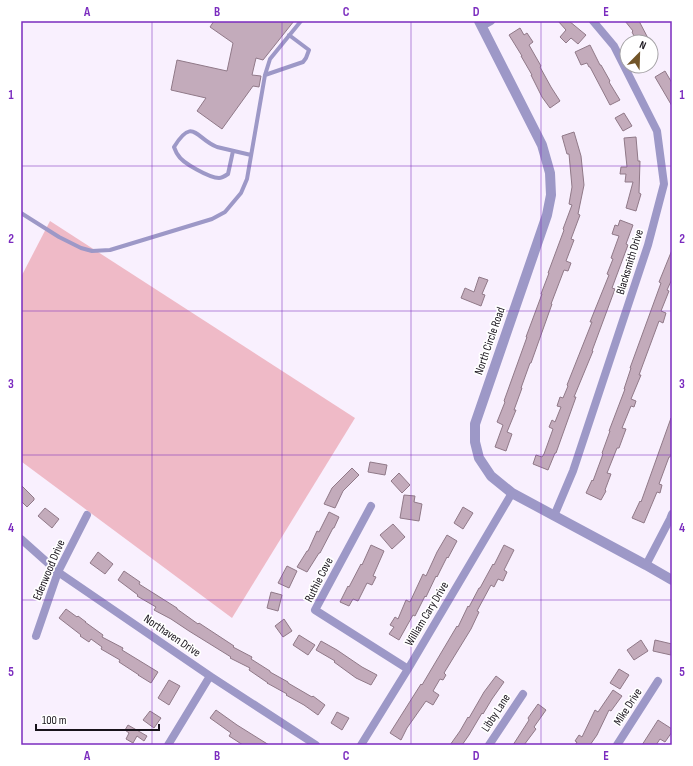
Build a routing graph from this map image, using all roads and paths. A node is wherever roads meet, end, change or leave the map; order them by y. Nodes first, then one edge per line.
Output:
1 (301, 21) edge
2 (593, 21) edge
3 (484, 23) edge
4 (289, 35) junction
5 (265, 75) junction
6 (233, 151) junction
7 (251, 154) junction
8 (21, 213) edge
9 (512, 493) junction
10 (371, 506) dead end
11 (672, 514) edge
12 (87, 515) dead end
13 (554, 516) junction
14 (21, 539) edge
15 (646, 565) junction
16 (58, 572) junction
17 (672, 580) edge
18 (36, 636) dead end
19 (408, 669) junction
20 (210, 676) junction
21 (658, 681) dead end
22 (523, 694) dead end
23 (168, 745) edge
24 (316, 745) edge
25 (361, 745) edge
26 (490, 745) edge
27 (617, 745) edge

1 - 4 lane
2 - 13 street, Blacksmith Drive
3 - 9 street, North Circle Road
4 - 5 lane
4 - 5 lane
5 - 7 lane
6 - 6 lane
6 - 7 lane
7 - 8 lane
9 - 13 street, North Circle Road
9 - 19 street, William Cary Drive
10 - 19 street, Ruthie Cove
11 - 15 street
12 - 16 street, Edenwood Drive
13 - 15 street, North Circle Road
14 - 16 street, Northaven Drive
15 - 17 street, North Circle Road
16 - 18 street, Edenwood Drive
16 - 20 street, Northaven Drive
19 - 25 street, William Cary Drive
20 - 23 street
20 - 24 street, Northaven Drive
21 - 27 street, Mike Drive
22 - 26 street, Libby Lane

